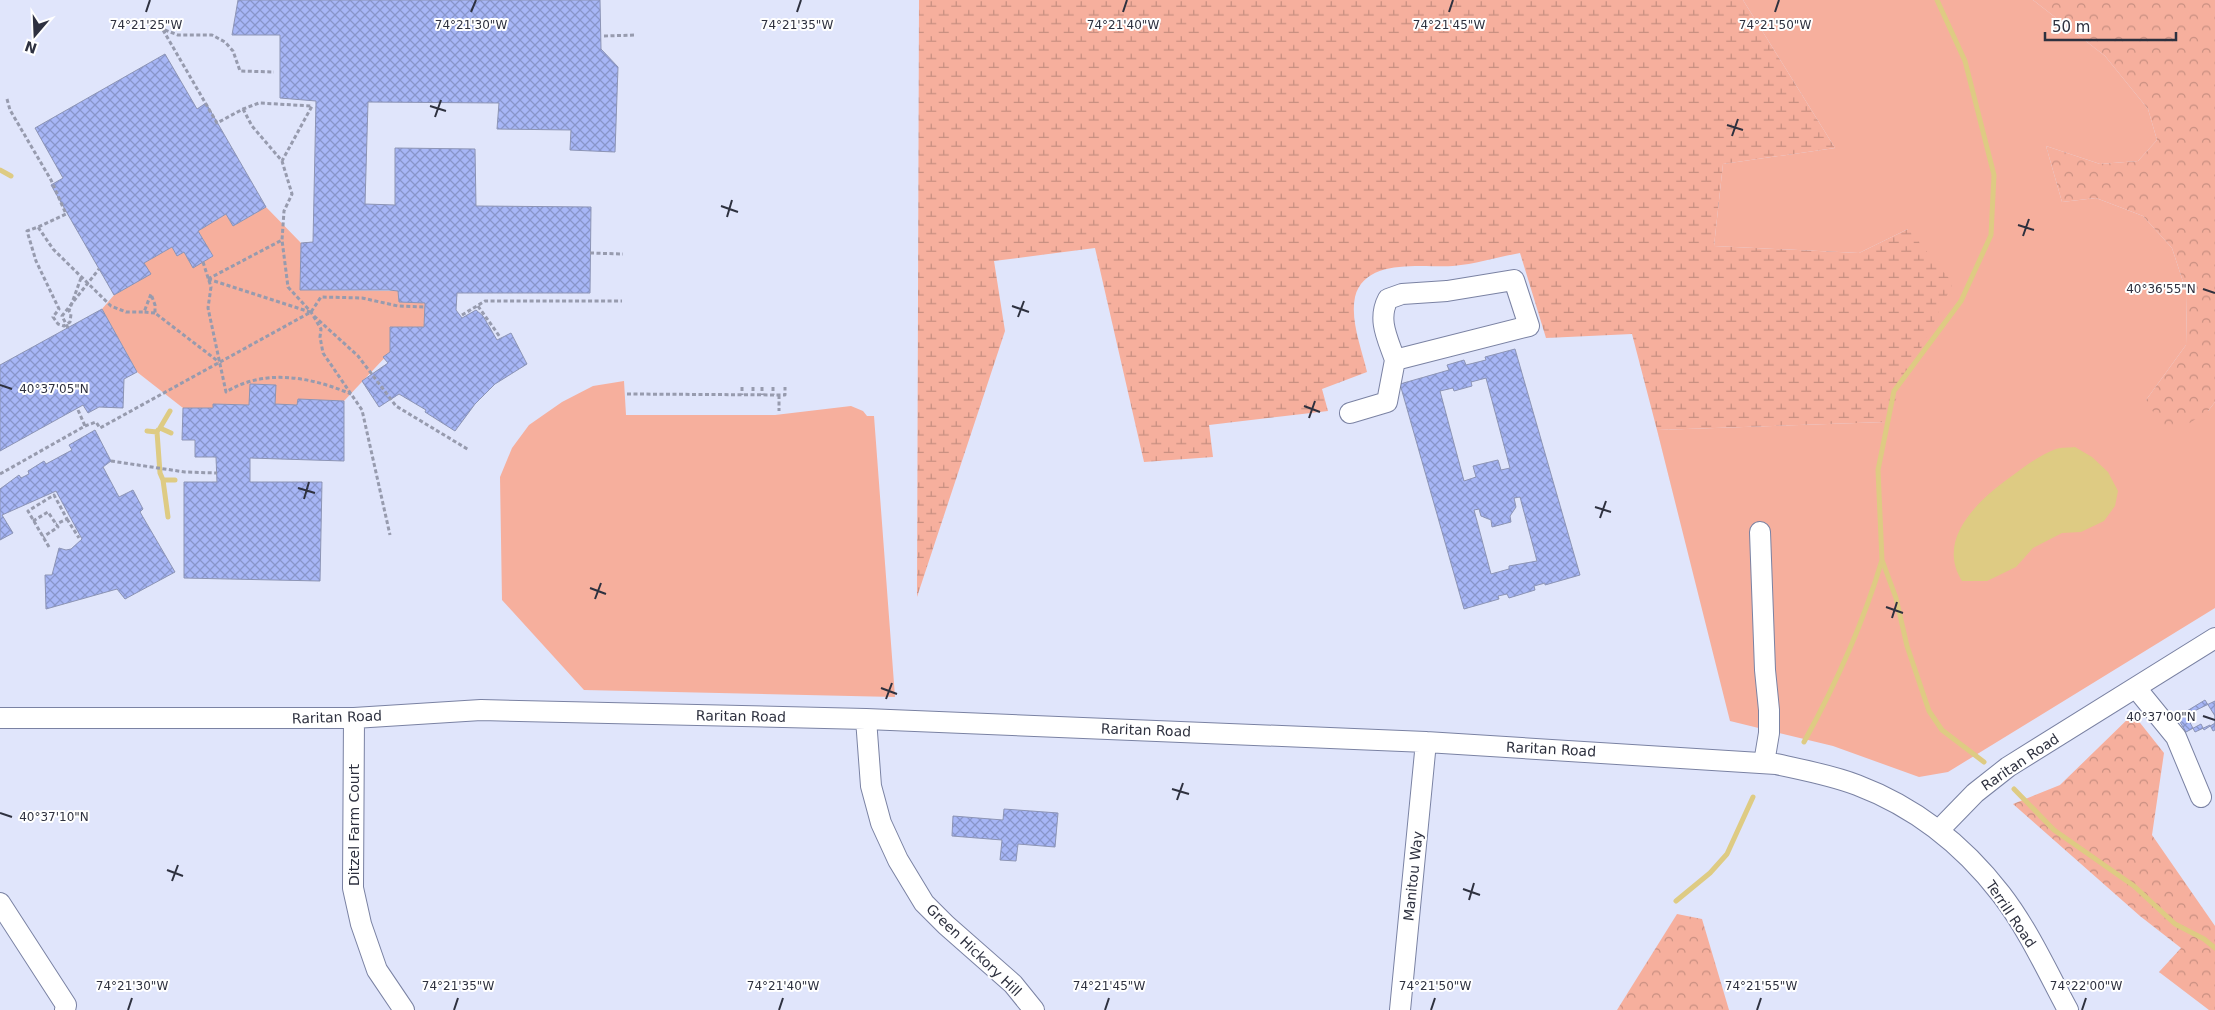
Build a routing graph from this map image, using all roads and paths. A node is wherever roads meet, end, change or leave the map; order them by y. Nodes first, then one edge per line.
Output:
1 (135, 27) dead end
2 (163, 30) junction
3 (636, 35) dead end
4 (604, 36) dead end
5 (274, 72) dead end
6 (7, 99) dead end
7 (243, 109) junction
8 (282, 161) junction
9 (38, 227) junction
10 (282, 240) junction
11 (590, 253) dead end
12 (623, 254) dead end
13 (203, 262) dead end
14 (99, 268) dead end
15 (82, 278) junction
16 (208, 280) junction
17 (622, 301) dead end
18 (425, 306) dead end
19 (478, 306) junction
20 (144, 312) junction
21 (155, 312) junction
22 (311, 312) junction
23 (462, 315) dead end
24 (68, 328) dead end
25 (500, 336) dead end
26 (1395, 360) junction
27 (219, 363) junction
28 (742, 386) dead end
29 (753, 387) dead end
30 (762, 387) dead end
31 (773, 387) dead end
32 (785, 387) dead end
33 (626, 394) dead end
34 (742, 394) junction
35 (352, 395) junction
36 (753, 395) junction
37 (762, 395) junction
38 (773, 395) junction
39 (779, 395) junction
40 (78, 410) dead end
41 (780, 411) dead end
42 (1350, 413) dead end
43 (85, 426) junction
44 (469, 450) dead end
45 (111, 461) dead end
46 (0, 474) edge
47 (217, 474) dead end
48 (67, 519) junction
49 (33, 521) junction
50 (56, 524) junction
51 (1760, 532) dead end
52 (390, 535) dead end
53 (43, 537) junction
54 (78, 538) dead end
55 (49, 547) dead end
56 (2215, 638) edge
57 (2136, 688) junction
58 (0, 718) edge
59 (354, 718) junction
60 (866, 719) junction
61 (1426, 742) junction
62 (1764, 763) junction
63 (2202, 797) dead end
64 (1939, 830) junction
65 (0, 903) edge
66 (6, 924) edge
67 (64, 1010) edge
68 (404, 1010) edge
69 (1034, 1010) edge
70 (1400, 1010) edge
71 (2068, 1010) edge

1 - 2 path
2 - 5 path
2 - 7 path
3 - 4 path
6 - 9 path
7 - 8 path
7 - 8 path
8 - 10 path
9 - 15 path
9 - 15 path
10 - 16 path
10 - 22 path
11 - 12 path
13 - 16 path
14 - 24 path, bridge
15 - 20 path
16 - 22 path
16 - 27 path
17 - 19 path
18 - 22 path
19 - 23 path
19 - 25 path
20 - 21 path
20 - 21 path
21 - 27 path
22 - 27 path
22 - 35 path
22 - 44 path
26 - 26 street
26 - 42 street
27 - 35 path
27 - 43 path
28 - 34 path
29 - 36 path
30 - 37 path
31 - 38 path
32 - 39 path
33 - 34 path
34 - 36 path
35 - 52 path
36 - 37 path
37 - 38 path
38 - 39 path
39 - 41 path
40 - 43 path
43 - 46 path
45 - 47 path
48 - 49 path
48 - 50 path
48 - 54 path
49 - 50 path
49 - 53 path
50 - 53 path
51 - 62 street
53 - 55 path
56 - 57 street, Raritan Road
57 - 63 street
57 - 64 street, Raritan Road
58 - 59 street, Raritan Road
59 - 60 street, Raritan Road
59 - 68 street, Ditzel Farm Court
60 - 61 street, Raritan Road
60 - 69 street, Green Hickory Hill
61 - 62 street, Raritan Road
61 - 70 street, Manitou Way
62 - 64 street, Raritan Road
64 - 71 street, Terrill Road
65 - 66 street
66 - 67 street

